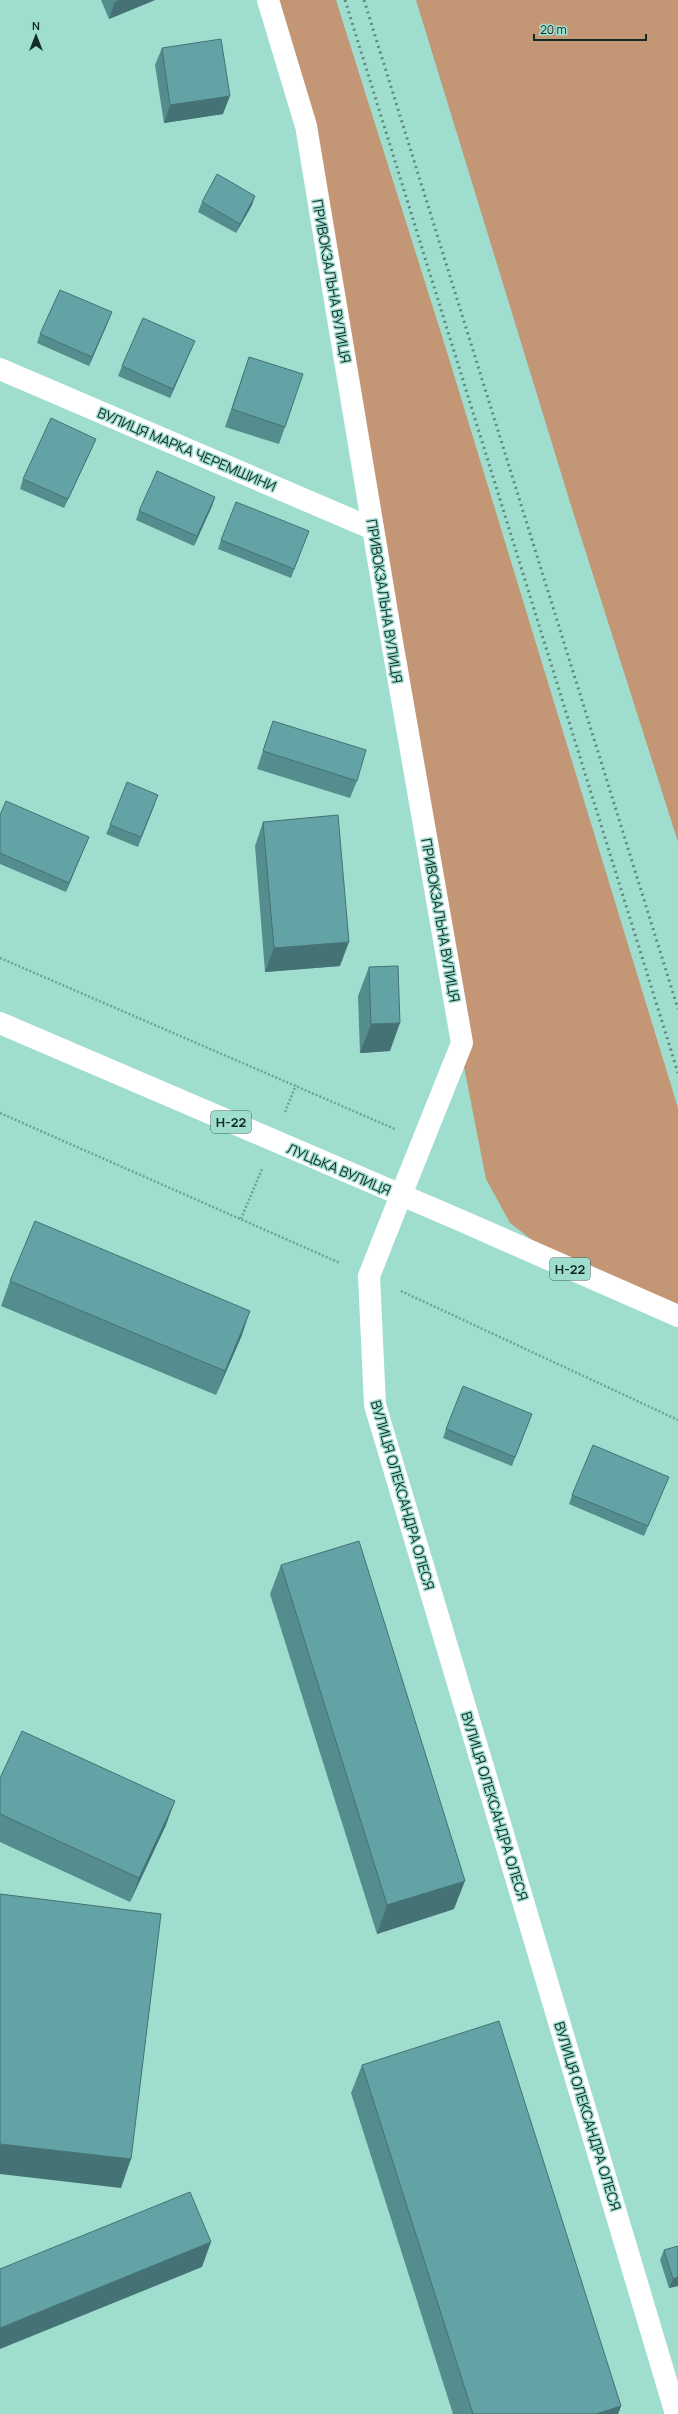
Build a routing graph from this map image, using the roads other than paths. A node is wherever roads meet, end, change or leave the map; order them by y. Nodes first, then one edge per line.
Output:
1 (268, 0) edge
2 (0, 369) edge
3 (374, 529) junction
4 (0, 1023) edge
5 (402, 1195) junction
6 (678, 1316) edge
7 (676, 2414) edge

1 - 3 street, ПРИВОКЗАЛЬНА ВУЛИЦЯ
2 - 3 street, ВУЛИЦЯ МАРКА ЧЕРЕМШИНИ
3 - 5 street, ПРИВОКЗАЛЬНА ВУЛИЦЯ
4 - 5 street, ЛУЦЬКА ВУЛИЦЯ / Н-22
5 - 6 street, ЛУЦЬКА ВУЛИЦЯ / Н-22
5 - 7 street, ВУЛИЦЯ ОЛЕКСАНДРА ОЛЕСЯ

